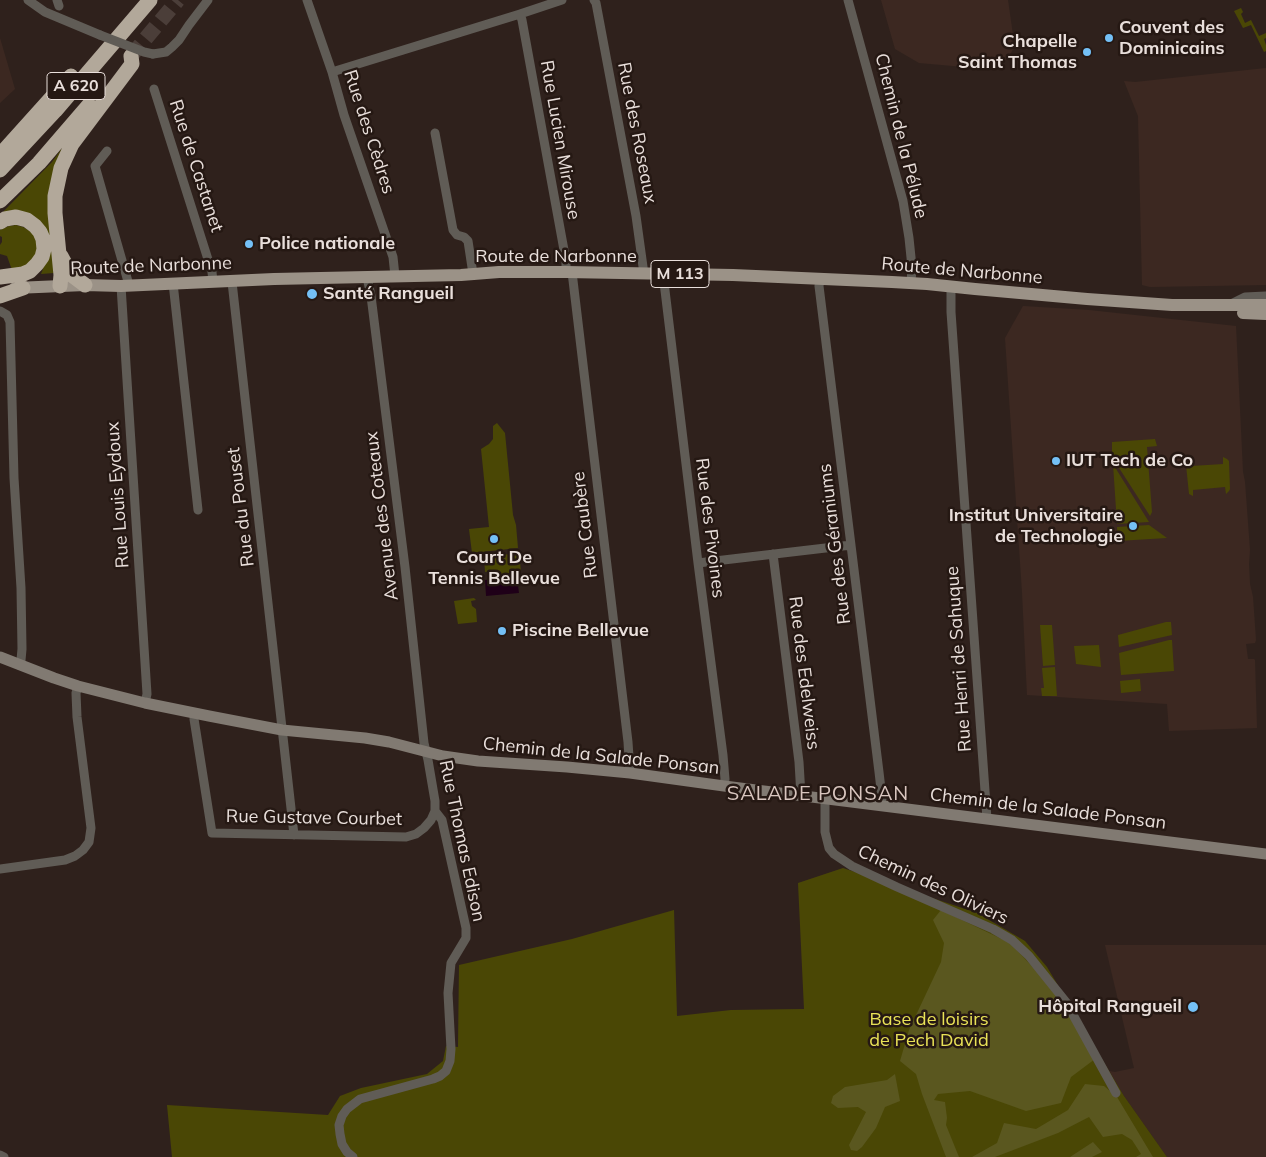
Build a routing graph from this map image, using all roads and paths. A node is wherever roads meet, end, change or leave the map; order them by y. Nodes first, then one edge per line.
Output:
1 (28, 0) edge
2 (138, 0) edge
3 (150, 0) edge
4 (208, 0) edge
5 (307, 0) edge
6 (562, 0) edge
7 (594, 0) edge
8 (848, 0) edge
9 (520, 14) junction
10 (332, 72) junction
11 (154, 89) dead end
12 (435, 133) dead end
13 (4, 149) edge
14 (108, 151) dead end
15 (0, 170) edge
16 (0, 201) edge
17 (0, 222) edge
18 (59, 250) junction
19 (569, 272) junction
20 (473, 274) junction
21 (644, 274) junction
22 (663, 274) junction
23 (395, 276) junction
24 (0, 277) edge
25 (367, 277) junction
26 (820, 279) junction
27 (213, 282) junction
28 (232, 282) junction
29 (911, 283) junction
30 (172, 284) junction
31 (85, 285) junction
32 (60, 286) junction
33 (125, 286) junction
34 (951, 286) junction
35 (0, 288) edge
36 (24, 288) junction
37 (0, 296) edge
38 (1266, 296) edge
39 (1172, 305) junction
40 (1228, 305) junction
41 (1266, 305) edge
42 (0, 311) edge
43 (1263, 316) edge
44 (198, 510) dead end
45 (851, 545) junction
46 (773, 554) junction
47 (698, 563) junction
48 (0, 657) edge
49 (19, 665) junction
50 (78, 686) junction
51 (145, 703) junction
52 (195, 713) junction
53 (282, 730) junction
54 (426, 752) junction
55 (630, 774) junction
56 (724, 786) junction
57 (801, 796) junction
58 (825, 799) junction
59 (881, 806) junction
60 (435, 810) junction
61 (987, 819) junction
62 (294, 835) junction
63 (1266, 854) edge
64 (0, 869) edge
65 (1116, 1093) dead end
66 (0, 1155) edge
67 (4, 1157) edge
68 (353, 1157) edge

1 - 4 street, bridge
2 - 13 highway
3 - 15 highway, A 620
5 - 10 street, Rue des Cèdres
6 - 9 street
7 - 21 street, Rue des Roseaux
8 - 29 street, Chemin de la Pélude
9 - 10 street
9 - 19 street, Rue Lucien Mirouse
10 - 23 street, Rue des Cèdres
11 - 27 street, Rue de Castanet
12 - 20 street
14 - 33 street, Rue Louis Eydoux
16 - 18 highway, A 620
17 - 24 highway
18 - 31 highway
18 - 32 highway
19 - 20 main road, Route de Narbonne / M 113
19 - 21 main road, Route de Narbonne / M 113
19 - 55 street, Rue Caubère
20 - 23 main road, Route de Narbonne / M 113
21 - 22 main road, Route de Narbonne / M 113
22 - 26 main road, Route de Narbonne / M 113
22 - 47 street, Rue des Pivoines
23 - 25 main road, Route de Narbonne / M 113
25 - 28 main road, Route de Narbonne / M 113
25 - 54 street, Avenue des Coteaux
26 - 29 main road, Route de Narbonne / M 113
26 - 45 street, Rue des Géraniums
27 - 28 main road, Route de Narbonne / M 113
27 - 30 main road, Route de Narbonne / M 113
28 - 53 street, Rue du Pouset
29 - 34 main road, Route de Narbonne / M 113
30 - 33 main road, Route de Narbonne / M 113
30 - 44 street
31 - 32 main road, Route de Narbonne / M 113
31 - 33 main road, Route de Narbonne / M 113
32 - 36 main road, Route de Narbonne / M 113
33 - 51 street, Rue Louis Eydoux
34 - 39 main road, Route de Narbonne / M 113
34 - 61 street, Rue Henri de Sahuque
35 - 36 main road, Route de Narbonne / M 113
36 - 37 highway
38 - 40 street, Route de Narbonne
39 - 40 main road, Route de Narbonne / M 113
39 - 43 main road, Route de Narbonne / M 113
40 - 41 main road, Route de Narbonne / M 113
42 - 49 street
45 - 46 street
45 - 59 street, Rue des Géraniums
46 - 47 street
46 - 57 street, Rue des Edelweiss
47 - 56 street, Rue des Pivoines
48 - 49 street, Chemin de la Salade Ponsan
49 - 50 street, Chemin de la Salade Ponsan
50 - 51 street, Chemin de la Salade Ponsan
50 - 64 street
51 - 52 street, Chemin de la Salade Ponsan
52 - 53 street, Chemin de la Salade Ponsan
52 - 62 street, Rue Gustave Courbet
53 - 54 street, Chemin de la Salade Ponsan
53 - 62 street, Rue du Pouset
54 - 55 street, Chemin de la Salade Ponsan
54 - 60 street, Rue Thomas Edison
55 - 56 street, Chemin de la Salade Ponsan
56 - 57 street, Chemin de la Salade Ponsan
57 - 58 street, Chemin de la Salade Ponsan
58 - 59 street, Chemin de la Salade Ponsan
58 - 65 street, Chemin des Oliviers
59 - 61 street, Chemin de la Salade Ponsan
60 - 62 street, Rue Gustave Courbet
60 - 68 street, Rue Thomas Edison
61 - 63 street, Chemin de la Salade Ponsan
66 - 67 street

